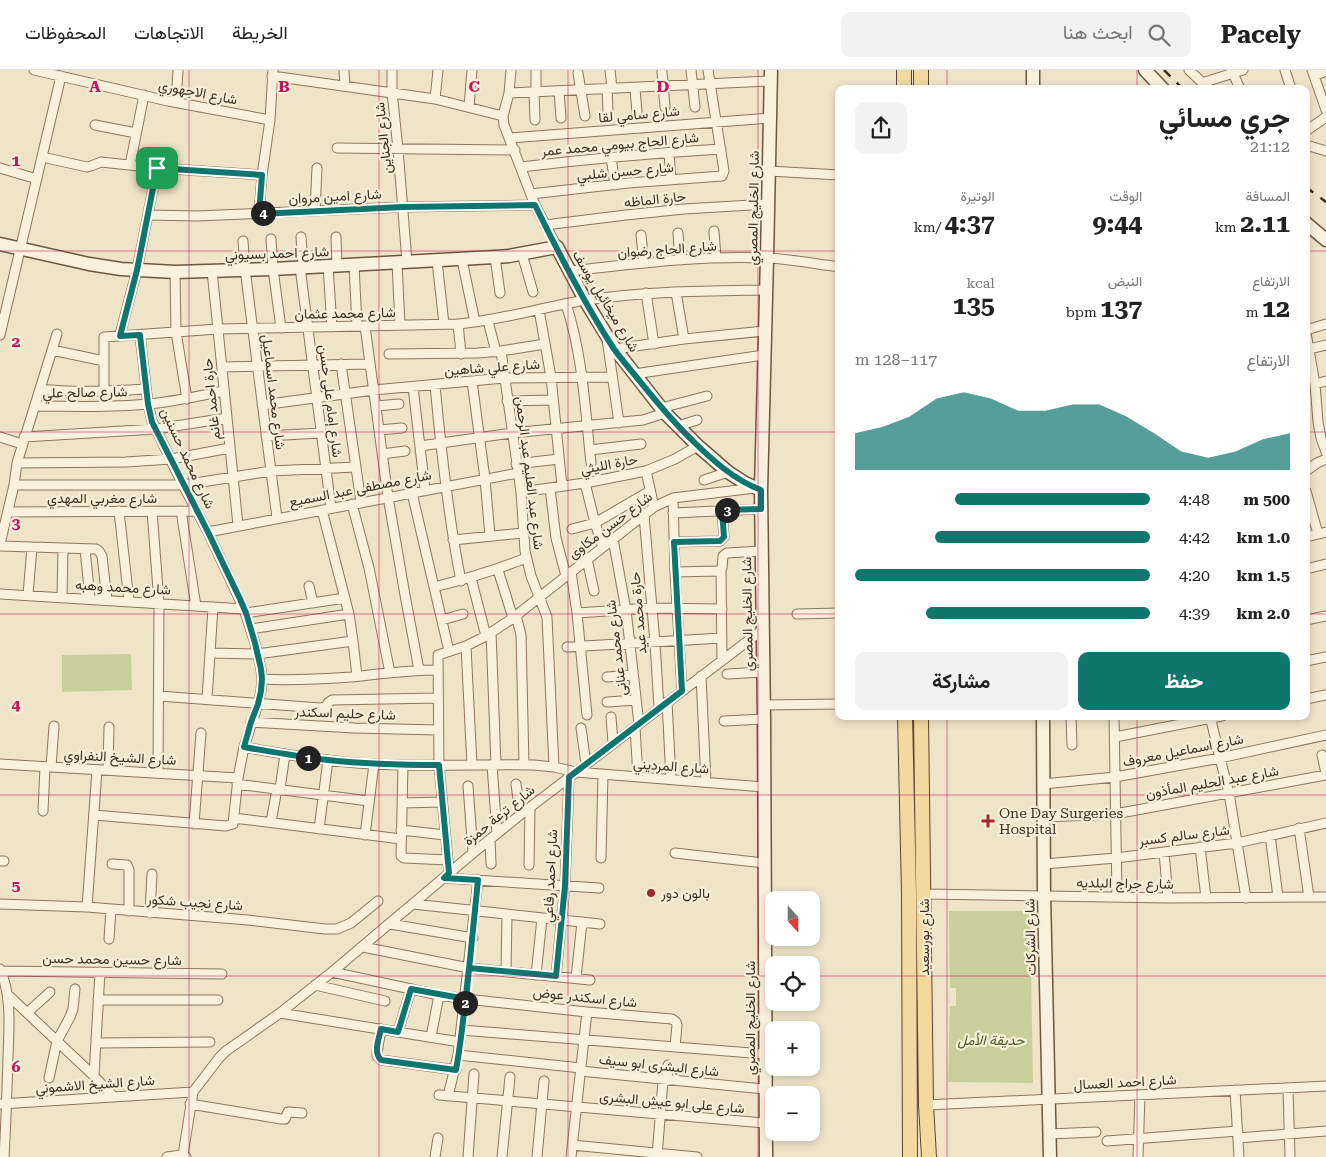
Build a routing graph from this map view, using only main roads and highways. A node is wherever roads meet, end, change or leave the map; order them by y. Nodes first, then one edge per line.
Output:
1 (904, 70) edge
2 (921, 70) edge
3 (904, 85) edge
4 (921, 85) edge
5 (904, 720) edge
6 (921, 720) edge
7 (910, 1157) edge
8 (929, 1157) edge

1 - 3 main road
2 - 4 main road
5 - 7 main road, شارع بورسعيد
6 - 8 main road, شارع بورسعيد

